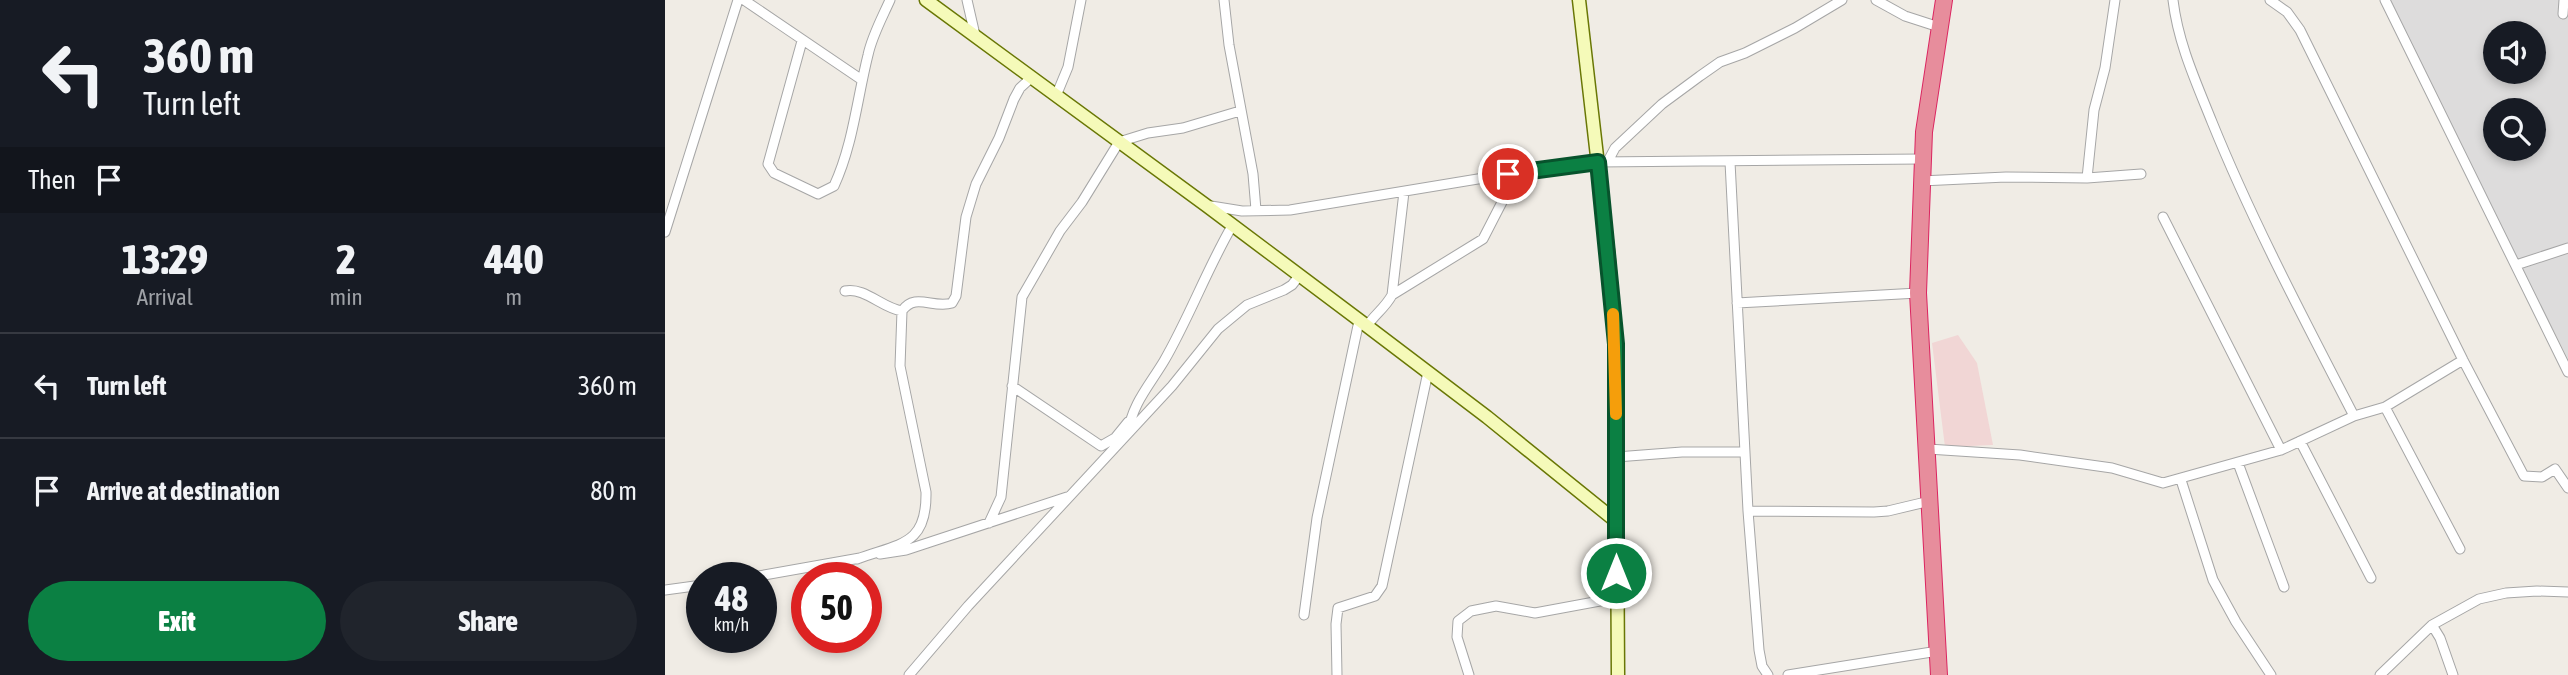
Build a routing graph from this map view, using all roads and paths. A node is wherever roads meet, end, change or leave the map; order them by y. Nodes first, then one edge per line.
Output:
1 (738, 0) edge
2 (744, 0) edge
3 (890, 0) edge
4 (926, 0) edge
5 (967, 0) edge
6 (1081, 0) edge
7 (1224, 0) edge
8 (1579, 0) edge
9 (1842, 0) edge
10 (1877, 0) edge
11 (1944, 0) edge
12 (2115, 0) edge
13 (2172, 0) edge
14 (2270, 0) edge
15 (2385, 0) edge
16 (2564, 0) edge
17 (2564, 14) dead end
18 (1939, 27) junction
19 (975, 35) junction
20 (802, 41) junction
21 (1032, 77) junction
22 (862, 80) junction
23 (1056, 96) junction
24 (1240, 111) junction
25 (1119, 142) junction
26 (1922, 159) junction
27 (1603, 161) junction
28 (1730, 162) junction
29 (1517, 173) junction
30 (2141, 174) dead end
31 (2087, 178) junction
32 (1921, 181) junction
33 (1404, 192) junction
34 (1207, 206) junction
35 (1256, 210) junction
36 (2164, 217) dead end
37 (1232, 226) junction
38 (665, 232) edge
39 (2568, 248) edge
40 (2516, 265) junction
41 (1299, 276) junction
42 (845, 291) dead end
43 (1918, 293) junction
44 (1392, 295) junction
45 (1737, 303) junction
46 (902, 311) junction
47 (1363, 323) junction
48 (2463, 360) junction
49 (2568, 372) edge
50 (1428, 373) junction
51 (1012, 386) junction
52 (2385, 407) junction
53 (2354, 416) junction
54 (1129, 421) junction
55 (1127, 435) junction
56 (2300, 441) junction
57 (1928, 449) junction
58 (2281, 450) junction
59 (1745, 452) junction
60 (1616, 457) junction
61 (2238, 463) junction
62 (2181, 480) junction
63 (2568, 488) edge
64 (1071, 495) junction
65 (1930, 501) junction
66 (1748, 511) junction
67 (1617, 522) junction
68 (989, 523) junction
69 (2459, 549) dead end
70 (857, 559) junction
71 (777, 573) edge
72 (2371, 578) dead end
73 (686, 587) edge
74 (2284, 587) dead end
75 (665, 590) edge
76 (2568, 592) edge
77 (1616, 598) junction
78 (1304, 615) dead end
79 (2431, 625) junction
80 (1938, 651) junction
81 (909, 675) edge
82 (1337, 675) edge
83 (1469, 675) edge
84 (1618, 675) edge
85 (1768, 675) edge
86 (1789, 675) edge
87 (1939, 675) edge
88 (2271, 675) edge
89 (2380, 675) edge
90 (2453, 675) edge

1 - 38 street
2 - 20 street
3 - 22 street
4 - 19 street
5 - 19 street
6 - 23 street
7 - 24 street
8 - 27 street
9 - 27 street
10 - 18 street
11 - 18 highway
12 - 31 street
13 - 53 street
14 - 48 street
15 - 40 street
16 - 17 street
18 - 26 highway
19 - 21 street
20 - 22 street
20 - 22 street
21 - 23 street
21 - 46 street
23 - 25 street
24 - 25 street
24 - 35 street
25 - 34 street
25 - 51 street
26 - 28 street
26 - 32 highway
27 - 28 street
27 - 29 street
27 - 60 street
28 - 45 street
29 - 33 street
29 - 44 street
30 - 31 street
31 - 32 street
32 - 43 highway
33 - 35 street
33 - 44 street
34 - 35 street
34 - 37 street
36 - 58 street
37 - 41 street
37 - 54 street
39 - 40 street
40 - 49 street
41 - 47 street
41 - 55 street
42 - 46 street
43 - 45 street
43 - 57 highway
44 - 47 street
45 - 59 street
46 - 70 street
47 - 50 street
47 - 78 street
48 - 52 street
48 - 63 street
50 - 67 street
50 - 82 street
51 - 54 street
51 - 68 street
52 - 53 street
52 - 69 street
53 - 56 street
54 - 55 street
55 - 64 street
56 - 58 street
56 - 72 street
57 - 62 street
57 - 65 highway
58 - 61 street
59 - 60 street
59 - 66 street
60 - 67 street
61 - 62 street
61 - 74 street
62 - 88 street
64 - 68 street
64 - 81 street
65 - 66 street
65 - 80 highway
66 - 85 street
67 - 77 street
68 - 70 street
70 - 71 street
73 - 75 street
76 - 79 street
77 - 83 street
77 - 84 street
79 - 89 street
79 - 90 street
80 - 86 street
80 - 87 highway

